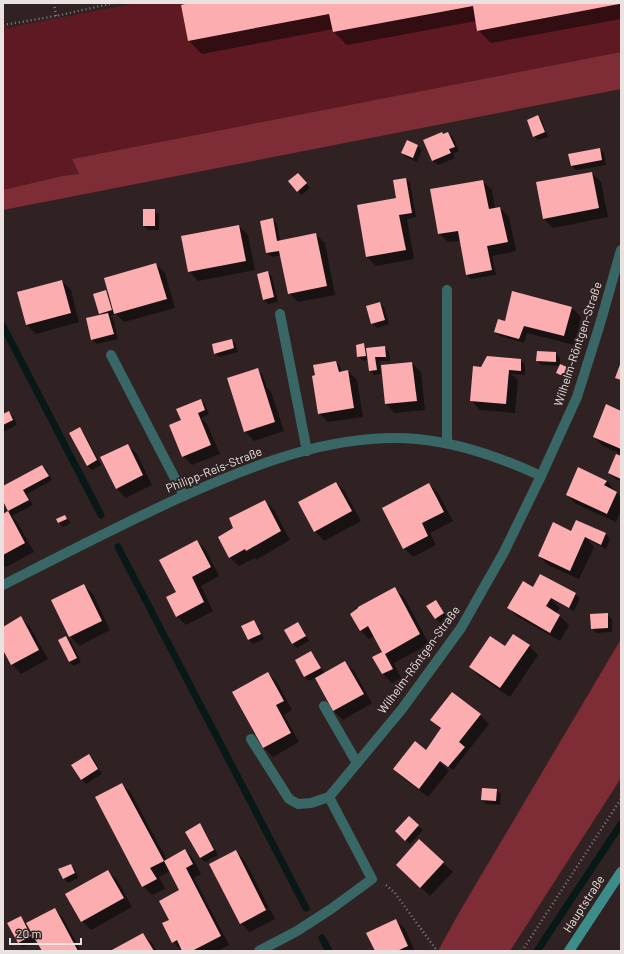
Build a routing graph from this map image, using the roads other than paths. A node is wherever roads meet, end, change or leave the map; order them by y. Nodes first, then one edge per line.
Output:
1 (621, 250) edge
2 (447, 290) dead end
3 (280, 314) dead end
4 (111, 355) dead end
5 (447, 443) junction
6 (307, 451) junction
7 (541, 476) junction
8 (184, 496) junction
9 (3, 585) edge
10 (324, 706) dead end
11 (251, 739) dead end
12 (357, 763) junction
13 (329, 797) junction
14 (621, 872) edge
15 (259, 951) edge
16 (569, 951) edge

1 - 7 street, Wilhelm-Röntgen-Straße
2 - 5 street
3 - 6 street
4 - 8 street
5 - 6 street, Philipp-Reis-Straße
5 - 7 street, Philipp-Reis-Straße
6 - 8 street, Philipp-Reis-Straße
7 - 12 street, Wilhelm-Röntgen-Straße
8 - 9 street, Philipp-Reis-Straße
10 - 12 street
11 - 13 street
12 - 13 street, Wilhelm-Röntgen-Straße
13 - 15 street
14 - 16 street, Hauptstraße

